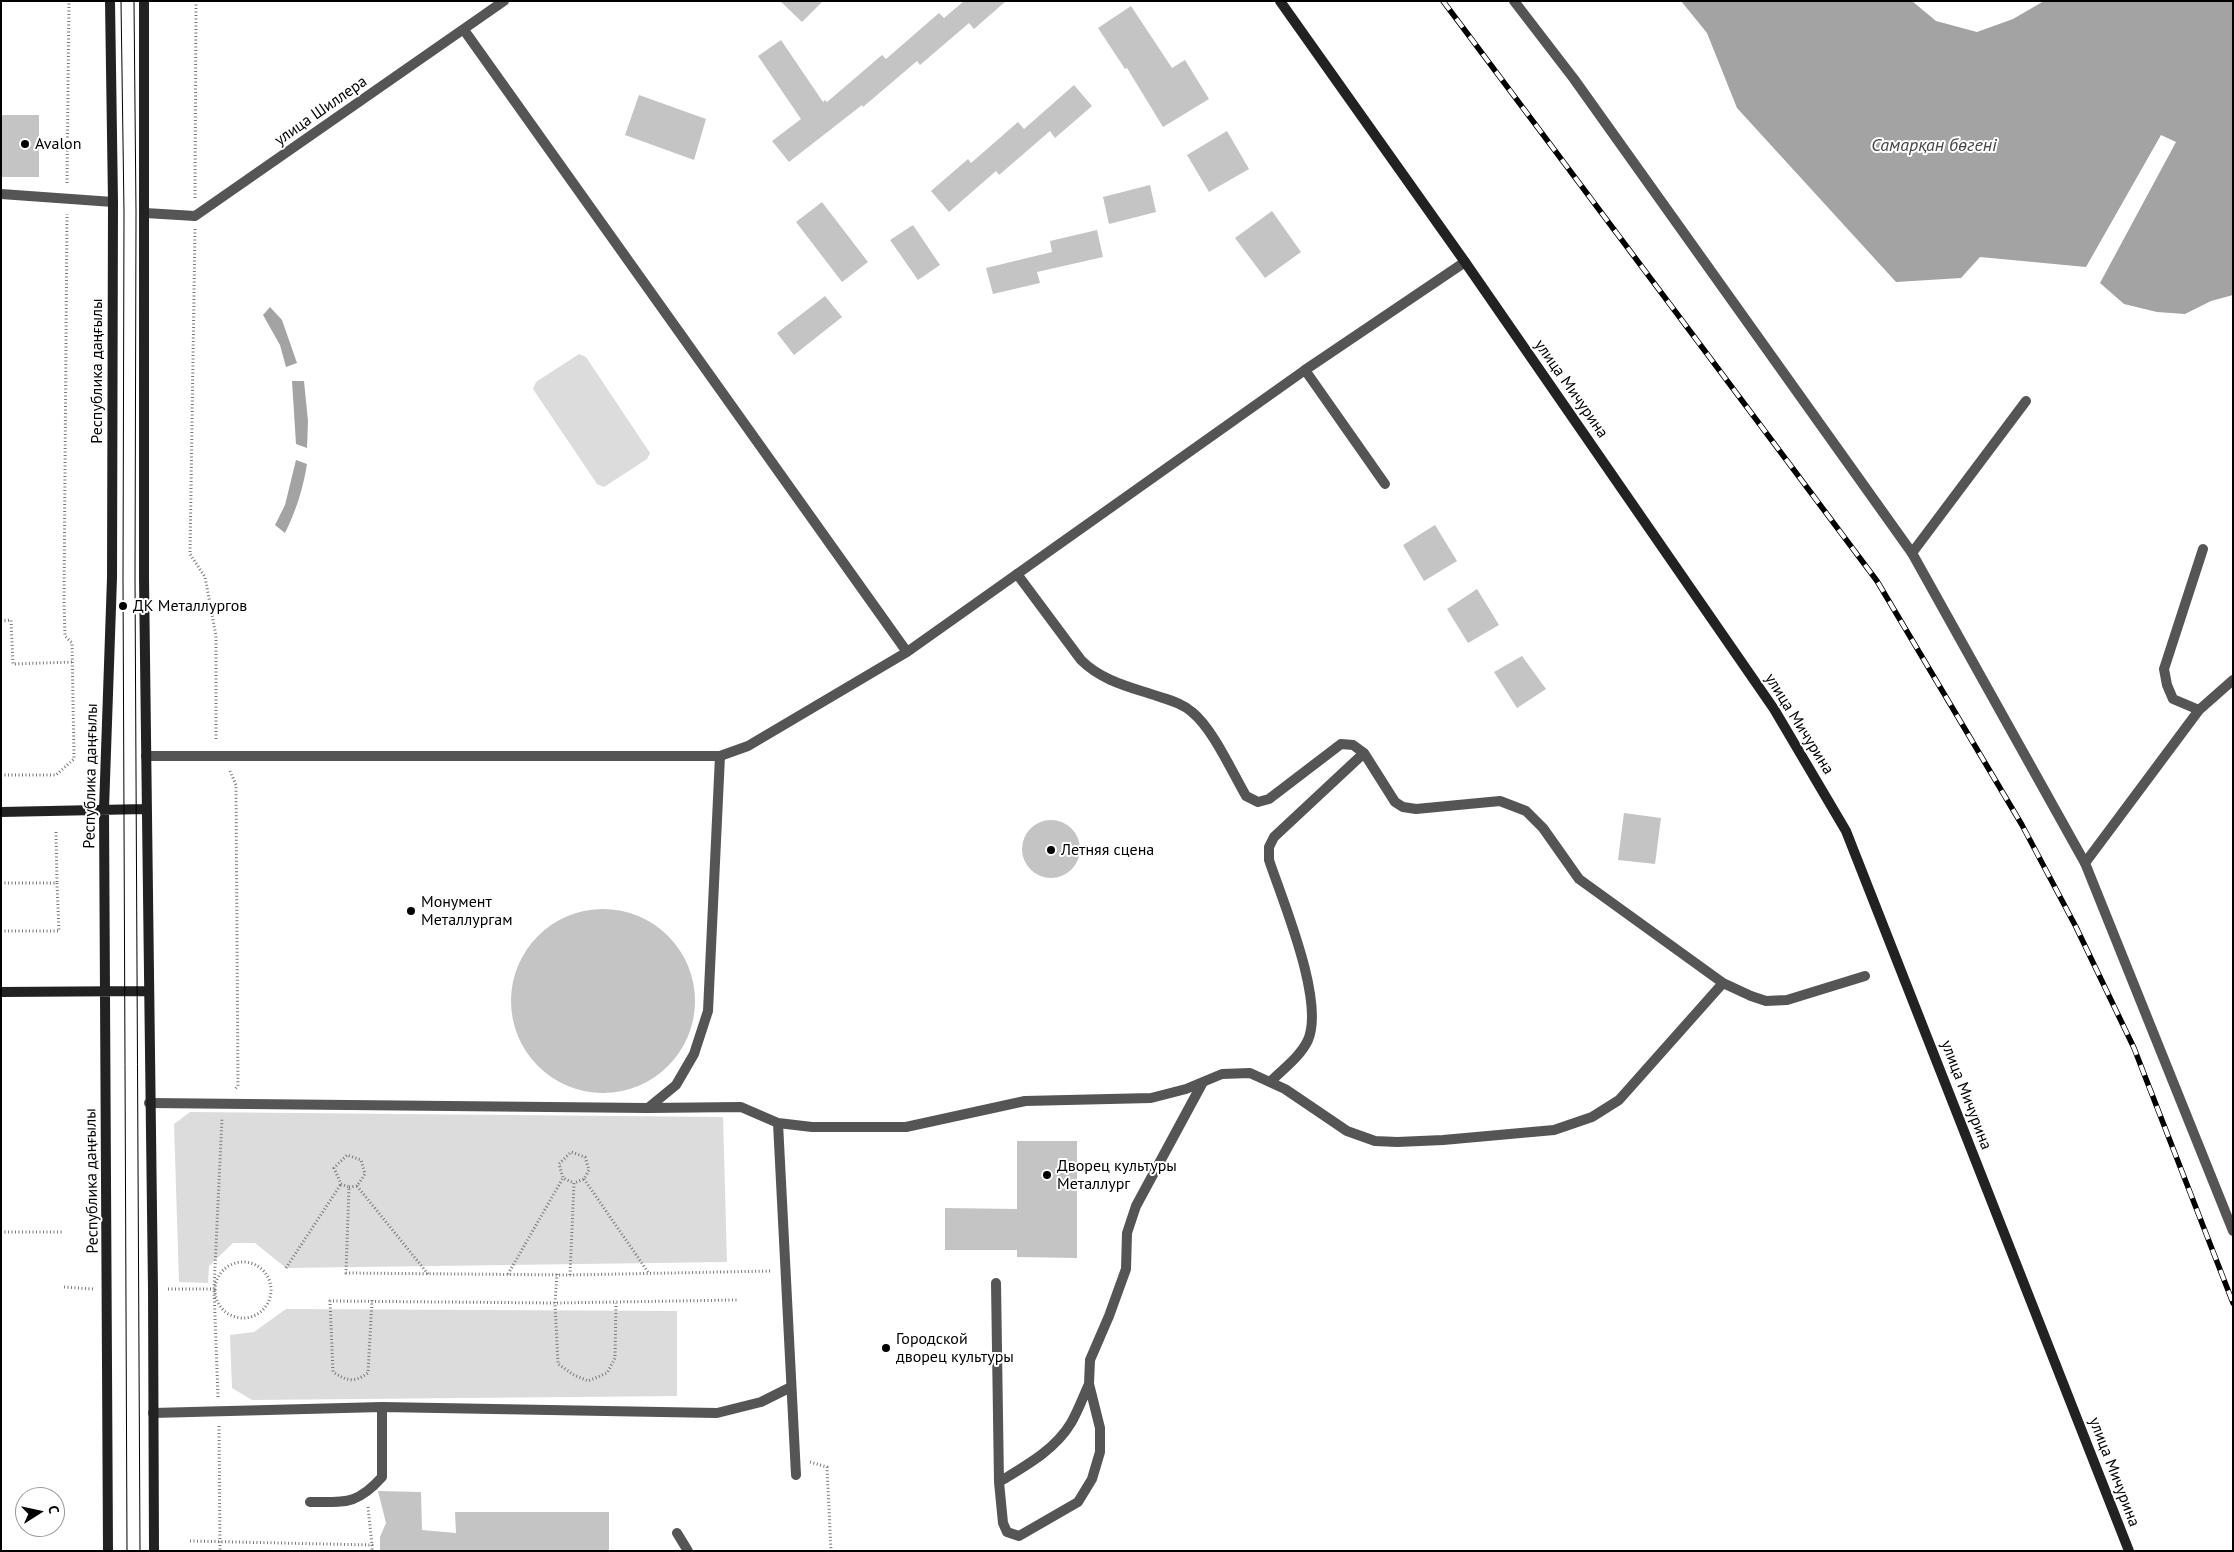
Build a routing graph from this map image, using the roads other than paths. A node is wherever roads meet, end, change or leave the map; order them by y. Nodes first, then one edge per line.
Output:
1 (110, 1) edge
2 (144, 1) edge
3 (504, 1) edge
4 (1280, 1) edge
5 (1514, 1) edge
6 (464, 30) junction
7 (1, 194) edge
8 (113, 202) junction
9 (145, 213) junction
10 (1465, 262) junction
11 (1305, 370) junction
12 (2026, 401) dead end
13 (1385, 484) dead end
14 (2202, 549) dead end
15 (1912, 553) junction
16 (1017, 574) junction
17 (907, 652) junction
18 (2233, 680) edge
19 (2199, 710) junction
20 (1364, 753) junction
21 (146, 756) junction
22 (720, 756) junction
23 (104, 809) junction
24 (146, 810) junction
25 (1, 812) edge
26 (2085, 863) junction
27 (1865, 976) dead end
28 (1723, 983) junction
29 (105, 990) junction
30 (148, 991) junction
31 (1, 992) edge
32 (1203, 1082) junction
33 (1270, 1082) junction
34 (149, 1103) junction
35 (648, 1108) junction
36 (778, 1123) junction
37 (2233, 1231) edge
38 (996, 1283) dead end
39 (1089, 1384) junction
40 (791, 1387) junction
41 (382, 1406) junction
42 (154, 1413) junction
43 (796, 1475) dead end
44 (999, 1482) junction
45 (310, 1502) dead end
46 (677, 1533) dead end
47 (108, 1551) edge
48 (154, 1551) edge
49 (688, 1551) edge
50 (2129, 1551) edge

1 - 8 main road, Республика даңғылы
2 - 9 main road
3 - 6 street, улица Шиллера
4 - 10 main road, улица Мичурина
5 - 15 street
6 - 9 street, улица Шиллера
6 - 17 street
7 - 8 street
8 - 23 main road, Республика даңғылы
9 - 21 main road
10 - 11 street
10 - 50 main road, улица Мичурина
11 - 13 street
11 - 16 street
12 - 15 street
14 - 19 street
15 - 26 street
16 - 17 street
16 - 20 street
17 - 22 street
18 - 19 street
19 - 26 street
20 - 28 street
20 - 33 street
21 - 22 street
21 - 24 main road
22 - 35 street
23 - 24 main road
23 - 25 main road
23 - 29 main road, Республика даңғылы
24 - 30 main road
26 - 37 street
27 - 28 street
28 - 33 street
29 - 30 main road
29 - 31 main road
29 - 47 main road, Республика даңғылы
30 - 34 main road
32 - 33 street
32 - 36 street
32 - 39 street
34 - 35 street
34 - 42 main road
35 - 36 street
36 - 40 street
38 - 44 street
39 - 44 street
39 - 44 street
40 - 41 street
40 - 43 street
41 - 42 street
41 - 45 street
42 - 48 main road
46 - 49 street

